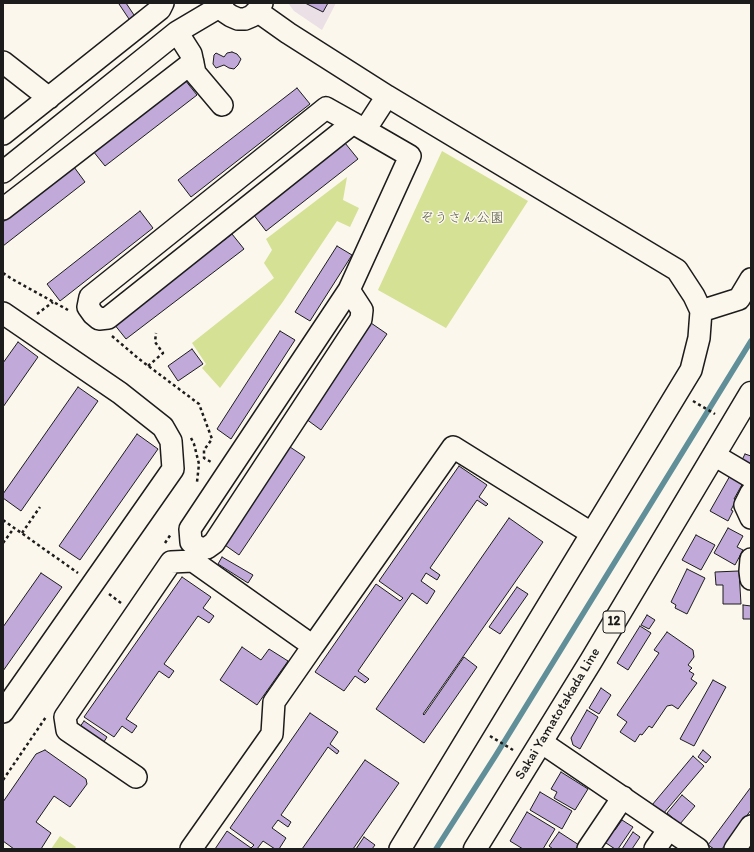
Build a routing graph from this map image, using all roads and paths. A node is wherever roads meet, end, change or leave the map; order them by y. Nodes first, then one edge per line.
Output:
1 (163, 3) edge
2 (221, 4) edge
3 (260, 7) edge
4 (177, 32) junction
5 (3, 62) edge
6 (193, 62) junction
7 (53, 94) junction
8 (387, 96) junction
9 (222, 105) dead end
10 (74, 115) junction
11 (359, 127) junction
12 (3, 134) edge
13 (3, 172) edge
14 (3, 209) edge
15 (3, 273) edge
16 (751, 280) edge
17 (349, 290) junction
18 (53, 302) junction
19 (70, 311) dead end
20 (700, 311) junction
21 (3, 313) edge
22 (35, 316) dead end
23 (104, 318) junction
24 (156, 333) dead end
25 (148, 366) junction
26 (695, 403) dead end
27 (749, 403) edge
28 (720, 417) dead end
29 (189, 434) dead end
30 (204, 453) junction
31 (197, 455) junction
32 (714, 455) junction
33 (228, 472) junction
34 (751, 477) edge
35 (197, 483) dead end
36 (751, 493) edge
37 (40, 507) dead end
38 (751, 518) edge
39 (3, 520) edge
40 (14, 528) junction
41 (173, 531) dead end
42 (22, 533) junction
43 (591, 533) junction
44 (3, 543) edge
45 (164, 544) dead end
46 (751, 559) edge
47 (751, 579) edge
48 (94, 583) junction
49 (123, 604) dead end
50 (313, 646) junction
51 (3, 712) edge
52 (47, 715) dead end
53 (492, 738) dead end
54 (541, 742) junction
55 (515, 751) dead end
56 (136, 777) dead end
57 (3, 780) edge
58 (623, 797) junction
59 (751, 826) edge
60 (669, 829) junction
61 (191, 849) edge
62 (400, 849) edge
63 (475, 849) edge
64 (588, 849) edge
65 (655, 849) edge
66 (698, 849) edge
67 (734, 849) edge

1 - 7 street
2 - 3 street
2 - 4 street
3 - 8 street
4 - 6 street
4 - 10 street
5 - 7 street
6 - 9 street
6 - 14 street
7 - 10 street
7 - 12 street
8 - 11 street
8 - 20 street
10 - 13 street
11 - 17 street
11 - 23 street
11 - 23 street
15 - 18 path
16 - 20 street
17 - 33 street
17 - 33 street
18 - 19 path
18 - 22 path
20 - 43 street
21 - 48 street
23 - 25 path
24 - 25 path
25 - 30 path
26 - 28 path
27 - 32 main road, Sakai Yamatotakada Line / 12
29 - 31 path
30 - 31 path
30 - 33 path
31 - 35 path
32 - 34 street
32 - 54 main road, Sakai Yamatotakada Line / 12
36 - 38 street
37 - 42 path
39 - 40 path
40 - 42 path
40 - 44 path
41 - 45 path
42 - 48 path
43 - 50 street
43 - 62 street
46 - 47 street
48 - 49 path
48 - 51 street
50 - 56 street
50 - 61 street
52 - 57 path
53 - 55 path
54 - 58 street
54 - 63 main road, Sakai Yamatotakada Line / 12
58 - 60 street
58 - 64 street
59 - 67 street
60 - 65 street
60 - 66 street

